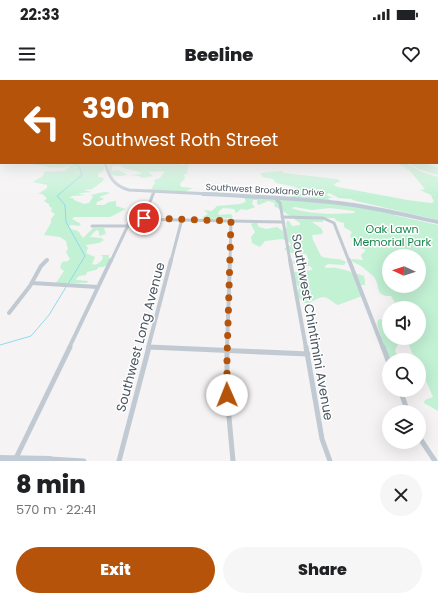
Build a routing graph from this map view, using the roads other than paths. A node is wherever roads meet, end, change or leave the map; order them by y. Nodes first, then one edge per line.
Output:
1 (105, 164) edge
2 (154, 193) junction
3 (275, 198) junction
4 (282, 217) junction
5 (144, 218) junction
6 (182, 219) junction
7 (231, 221) junction
8 (283, 222) junction
9 (438, 222) edge
10 (92, 226) dead end
11 (128, 226) junction
12 (47, 260) dead end
13 (32, 283) junction
14 (98, 287) junction
15 (10, 313) dead end
16 (149, 347) junction
17 (227, 350) junction
18 (385, 353) edge
19 (308, 354) junction
20 (426, 448) edge
21 (0, 458) edge
22 (16, 458) junction
23 (50, 460) edge
24 (84, 461) edge
25 (119, 461) edge
26 (233, 461) edge
27 (330, 461) edge
28 (435, 461) edge

1 - 2 street, Southwest Brooklane Drive
2 - 3 street, Southwest Brooklane Drive
2 - 5 street
3 - 4 street, Southwest Chintimini Avenue
3 - 9 street, Southwest Brooklane Drive
4 - 8 street, Southwest Chintimini Avenue
4 - 18 street
5 - 6 street
5 - 11 street
6 - 7 street
6 - 16 street, Southwest Long Avenue
7 - 8 street
7 - 17 street
8 - 19 street, Southwest Chintimini Avenue
10 - 11 street
11 - 14 street
12 - 13 street
13 - 14 street
13 - 15 street
14 - 22 street
16 - 17 street
16 - 25 street, Southwest Long Avenue
17 - 19 street
17 - 26 street
19 - 27 street, Southwest Chintimini Avenue
20 - 28 street
21 - 22 street
22 - 23 street
23 - 24 street

